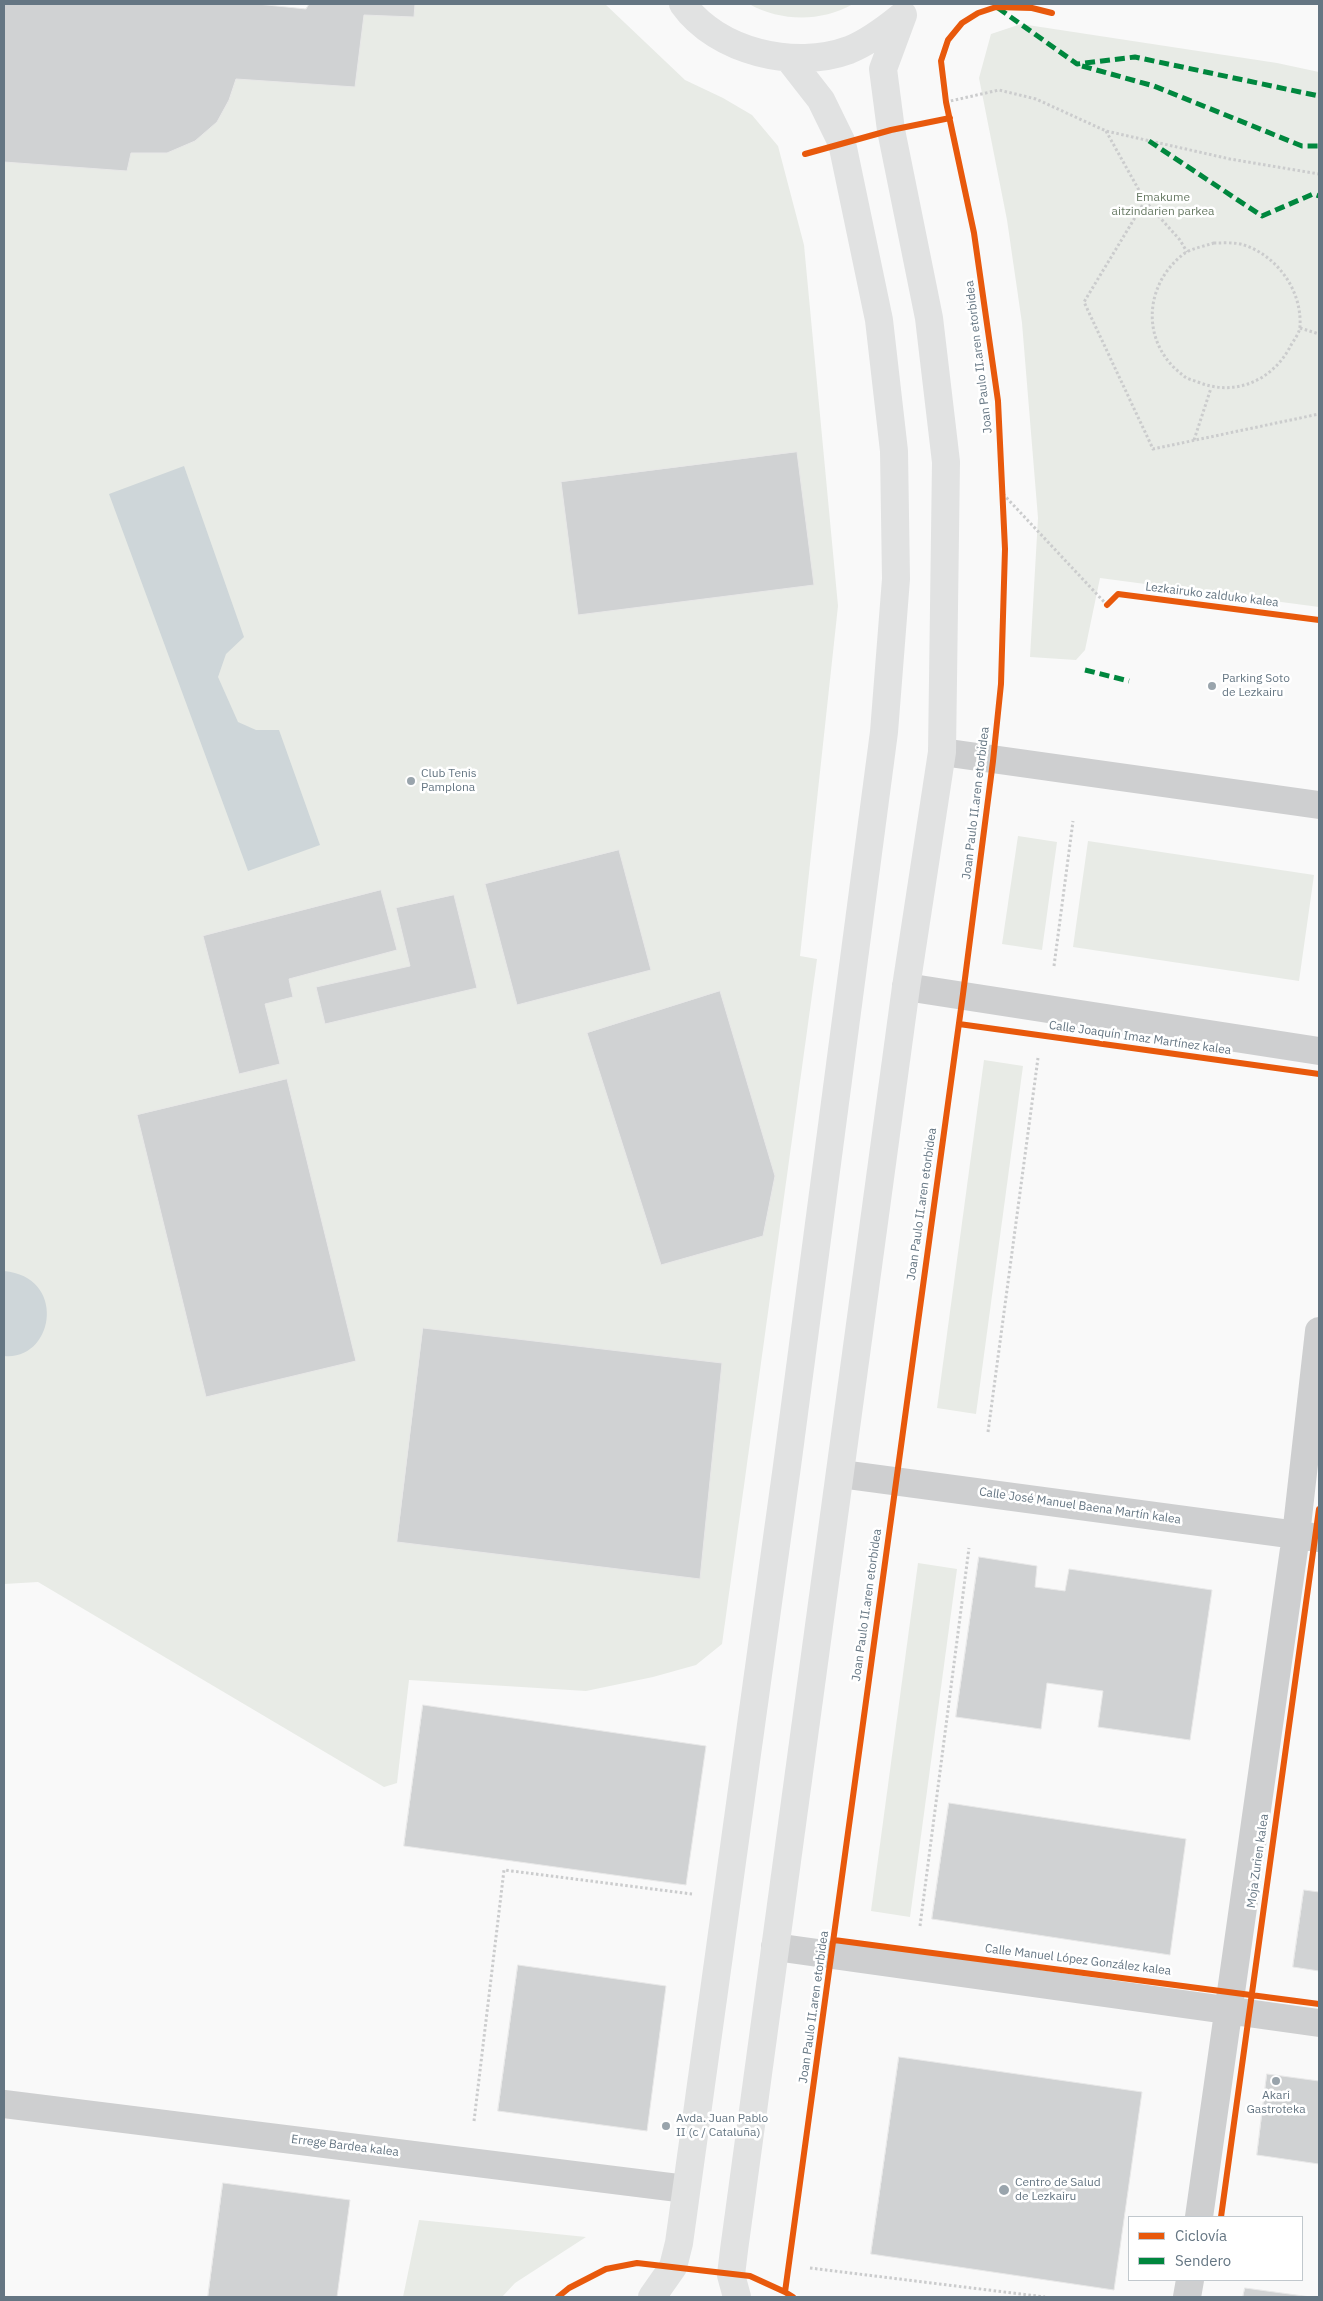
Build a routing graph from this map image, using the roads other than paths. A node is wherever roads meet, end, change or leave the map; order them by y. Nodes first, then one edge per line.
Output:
1 (683, 4) edge
2 (907, 9) edge
3 (789, 59) junction
4 (942, 752) junction
5 (1319, 805) edge
6 (906, 987) junction
7 (1319, 1051) edge
8 (1319, 1331) edge
9 (841, 1474) junction
10 (1307, 1536) edge
11 (775, 1947) junction
12 (1228, 2012) junction
13 (1319, 2023) edge
14 (4, 2104) edge
15 (686, 2189) junction
16 (1198, 2216) edge
17 (1190, 2281) edge
18 (652, 2297) edge
19 (737, 2297) edge
20 (1187, 2297) edge

1 - 3 main road
2 - 3 main road
2 - 4 main road
3 - 15 main road
4 - 5 street
4 - 6 main road
6 - 7 street, Calle Joaquín Imaz Martínez kalea
6 - 9 main road
8 - 10 street, Moja Zurien kalea
9 - 10 street, Calle José Manuel Baena Martín kalea
9 - 11 main road
10 - 12 street, Moja Zurien kalea
11 - 12 street
11 - 19 main road
12 - 13 street
12 - 16 street, Moja Zurien kalea
14 - 15 street, Errege Bardea kalea
15 - 18 main road
17 - 20 street

